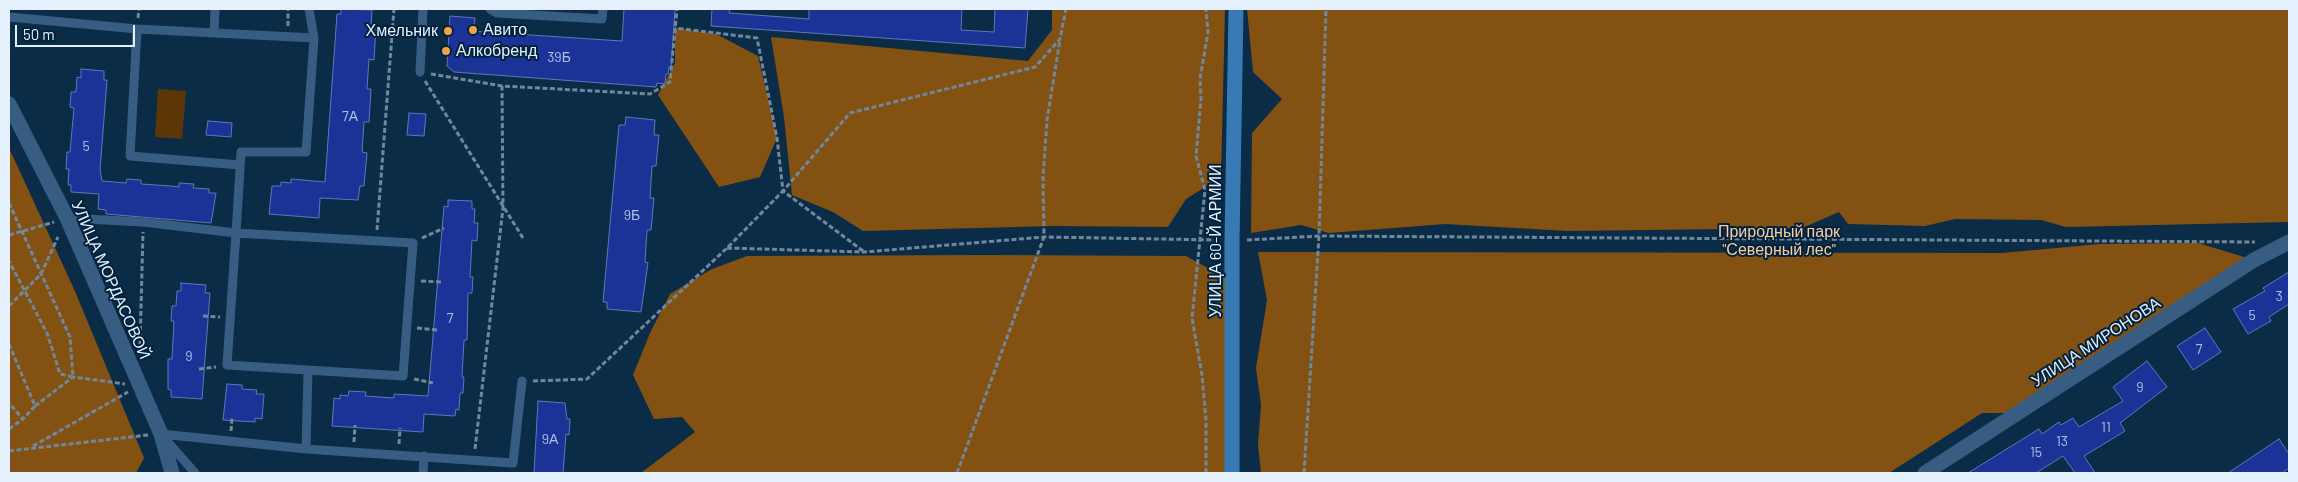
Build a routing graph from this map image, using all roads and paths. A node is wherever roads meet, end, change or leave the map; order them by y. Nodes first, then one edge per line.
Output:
1 (215, 9) edge
2 (288, 9) edge
3 (309, 9) edge
4 (394, 9) edge
5 (423, 9) edge
6 (490, 9) edge
7 (602, 9) edge
8 (677, 9) edge
9 (1066, 9) edge
10 (1206, 9) edge
11 (1236, 9) edge
12 (1326, 9) edge
13 (9, 17) edge
14 (675, 28) junction
15 (137, 29) junction
16 (214, 34) junction
17 (288, 35) junction
18 (314, 38) junction
19 (1060, 39) junction
20 (420, 72) junction
21 (502, 86) junction
22 (9, 104) edge
23 (240, 165) junction
24 (782, 191) junction
25 (9, 203) edge
26 (503, 208) junction
27 (67, 218) junction
28 (143, 222) junction
29 (444, 228) dead end
30 (21, 231) junction
31 (236, 233) junction
32 (9, 235) edge
33 (1319, 236) junction
34 (1044, 237) junction
35 (523, 238) dead end
36 (1200, 240) junction
37 (376, 241) junction
38 (1232, 241) junction
39 (2257, 242) dead end
40 (2288, 242) edge
41 (413, 243) junction
42 (727, 248) junction
43 (864, 252) junction
44 (9, 261) edge
45 (41, 274) junction
46 (410, 280) junction
47 (441, 282) dead end
48 (24, 290) junction
49 (9, 306) edge
50 (407, 327) junction
51 (437, 330) dead end
52 (9, 344) edge
53 (140, 348) dead end
54 (308, 371) junction
55 (403, 376) junction
56 (73, 377) junction
57 (522, 381) joint
58 (433, 383) dead end
59 (138, 386) junction
60 (9, 403) edge
61 (35, 406) junction
62 (23, 419) junction
63 (355, 425) dead end
64 (400, 428) dead end
65 (9, 429) edge
66 (161, 434) junction
67 (30, 448) junction
68 (306, 448) junction
69 (9, 451) edge
70 (353, 452) junction
71 (398, 454) junction
72 (424, 456) junction
73 (474, 460) junction
74 (172, 473) edge
75 (195, 473) edge
76 (423, 473) edge
77 (957, 473) edge
78 (1206, 473) edge
79 (1232, 473) edge
80 (1304, 473) edge
81 (1925, 473) edge

1 - 16 lane
2 - 17 path
3 - 18 lane
4 - 37 path
5 - 20 lane
6 - 7 lane
8 - 14 path
9 - 19 path
10 - 36 path
11 - 38 street, УЛИЦА 60-Й АРМИИ
12 - 33 path
13 - 15 lane
14 - 21 path
14 - 24 path
15 - 16 lane
15 - 23 lane
16 - 17 lane
17 - 18 lane
18 - 23 lane
19 - 24 path
19 - 34 path
20 - 21 path
20 - 26 path
21 - 26 path
22 - 27 street, УЛИЦА МОРДАСОВОЙ
23 - 31 lane
24 - 42 path
24 - 43 path
25 - 30 path
26 - 35 path
26 - 73 path
27 - 28 lane
27 - 30 path
27 - 45 path
27 - 59 street, УЛИЦА МОРДАСОВОЙ
28 - 31 lane
28 - 53 path
29 - 41 path
30 - 32 path
30 - 45 path
31 - 37 lane
31 - 54 lane
33 - 38 path
33 - 39 path
33 - 80 path
34 - 36 path
34 - 43 path
34 - 77 path
36 - 38 path
36 - 78 path
37 - 41 lane
38 - 79 street, УЛИЦА 60-Й АРМИИ
40 - 81 street, УЛИЦА МИРОНОВА
41 - 46 lane
42 - 43 path
42 - 57 path
44 - 48 path
45 - 48 path
45 - 56 path
46 - 47 path
46 - 50 lane
48 - 49 path
48 - 56 path
50 - 51 path
50 - 55 lane
52 - 61 path
54 - 55 lane
54 - 68 lane
55 - 58 path
56 - 59 path
56 - 61 path
57 - 73 lane
59 - 66 street, УЛИЦА МОРДАСОВОЙ
59 - 67 path
60 - 62 path
61 - 62 path
62 - 65 path
63 - 70 path
64 - 71 path
66 - 67 path
66 - 68 lane
66 - 74 street, УЛИЦА МОРДАСОВОЙ
66 - 75 lane
67 - 69 path
68 - 70 lane
70 - 71 lane
71 - 72 lane
72 - 73 lane
72 - 76 lane

